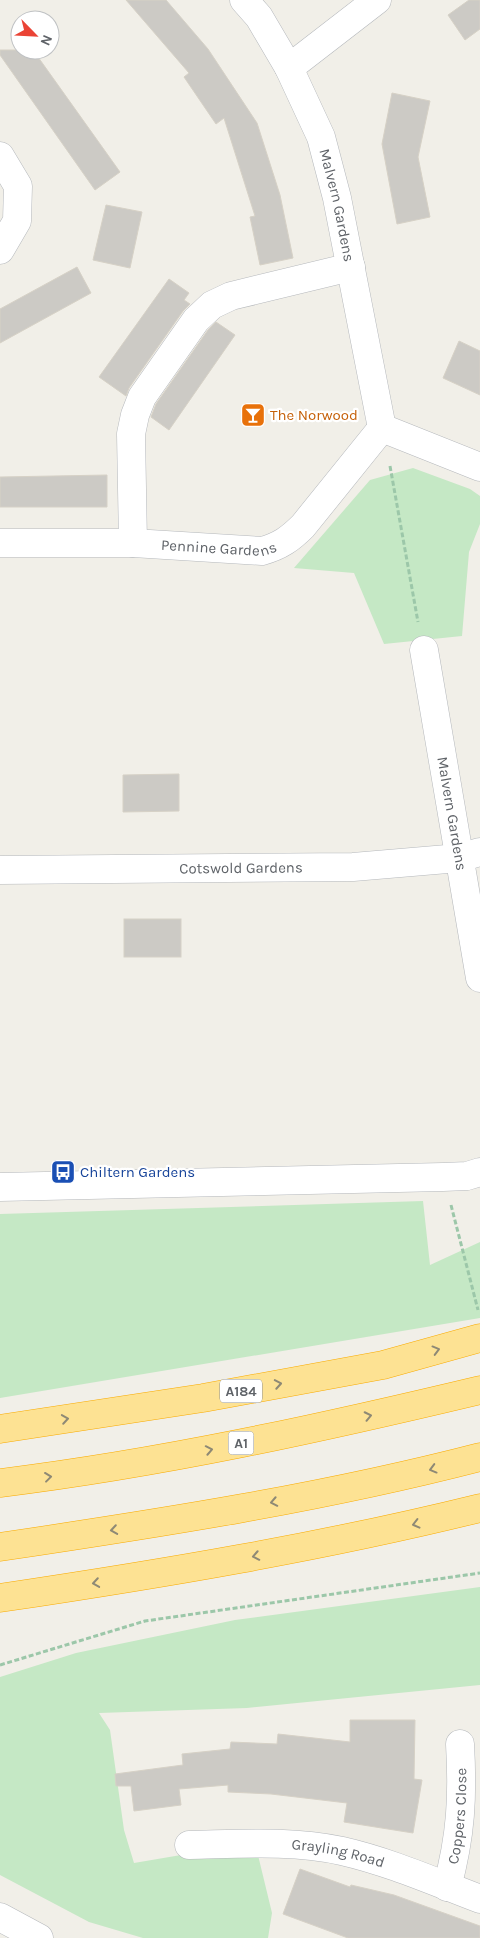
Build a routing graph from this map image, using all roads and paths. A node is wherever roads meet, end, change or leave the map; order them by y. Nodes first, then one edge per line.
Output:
1 (244, 0) edge
2 (377, 0) edge
3 (289, 68) junction
4 (0, 156) edge
5 (0, 250) edge
6 (351, 266) junction
7 (382, 428) junction
8 (480, 467) edge
9 (0, 543) edge
10 (133, 543) junction
11 (424, 650) joint
12 (469, 855) edge
13 (0, 870) edge
14 (480, 978) edge
15 (480, 1172) edge
16 (443, 1177) junction
17 (0, 1187) edge
18 (480, 1316) edge
19 (480, 1338) edge
20 (480, 1390) edge
21 (0, 1429) edge
22 (480, 1457) edge
23 (0, 1483) edge
24 (480, 1508) edge
25 (0, 1547) edge
26 (480, 1573) edge
27 (0, 1598) edge
28 (0, 1665) edge
29 (460, 1744) dead end
30 (189, 1845) dead end
31 (447, 1887) junction
32 (480, 1899) edge
33 (0, 1918) edge
34 (39, 1938) edge

1 - 3 street, Malvern Gardens
2 - 3 street
3 - 6 street, Malvern Gardens
4 - 5 street
6 - 7 street, Malvern Gardens
6 - 10 street
7 - 8 street
7 - 10 street, Pennine Gardens
7 - 11 path
9 - 10 street, Pennine Gardens
11 - 12 street, Malvern Gardens
12 - 13 street, Cotswold Gardens
12 - 14 street, Malvern Gardens
15 - 16 street
16 - 17 street
16 - 18 path
21 -> 19 highway, A184
23 -> 20 highway, A1
22 -> 25 highway
24 -> 27 highway
26 - 28 path
29 - 31 street, Coppers Close
30 - 31 street, Grayling Road
31 - 32 street, Grayling Road
33 - 34 street

